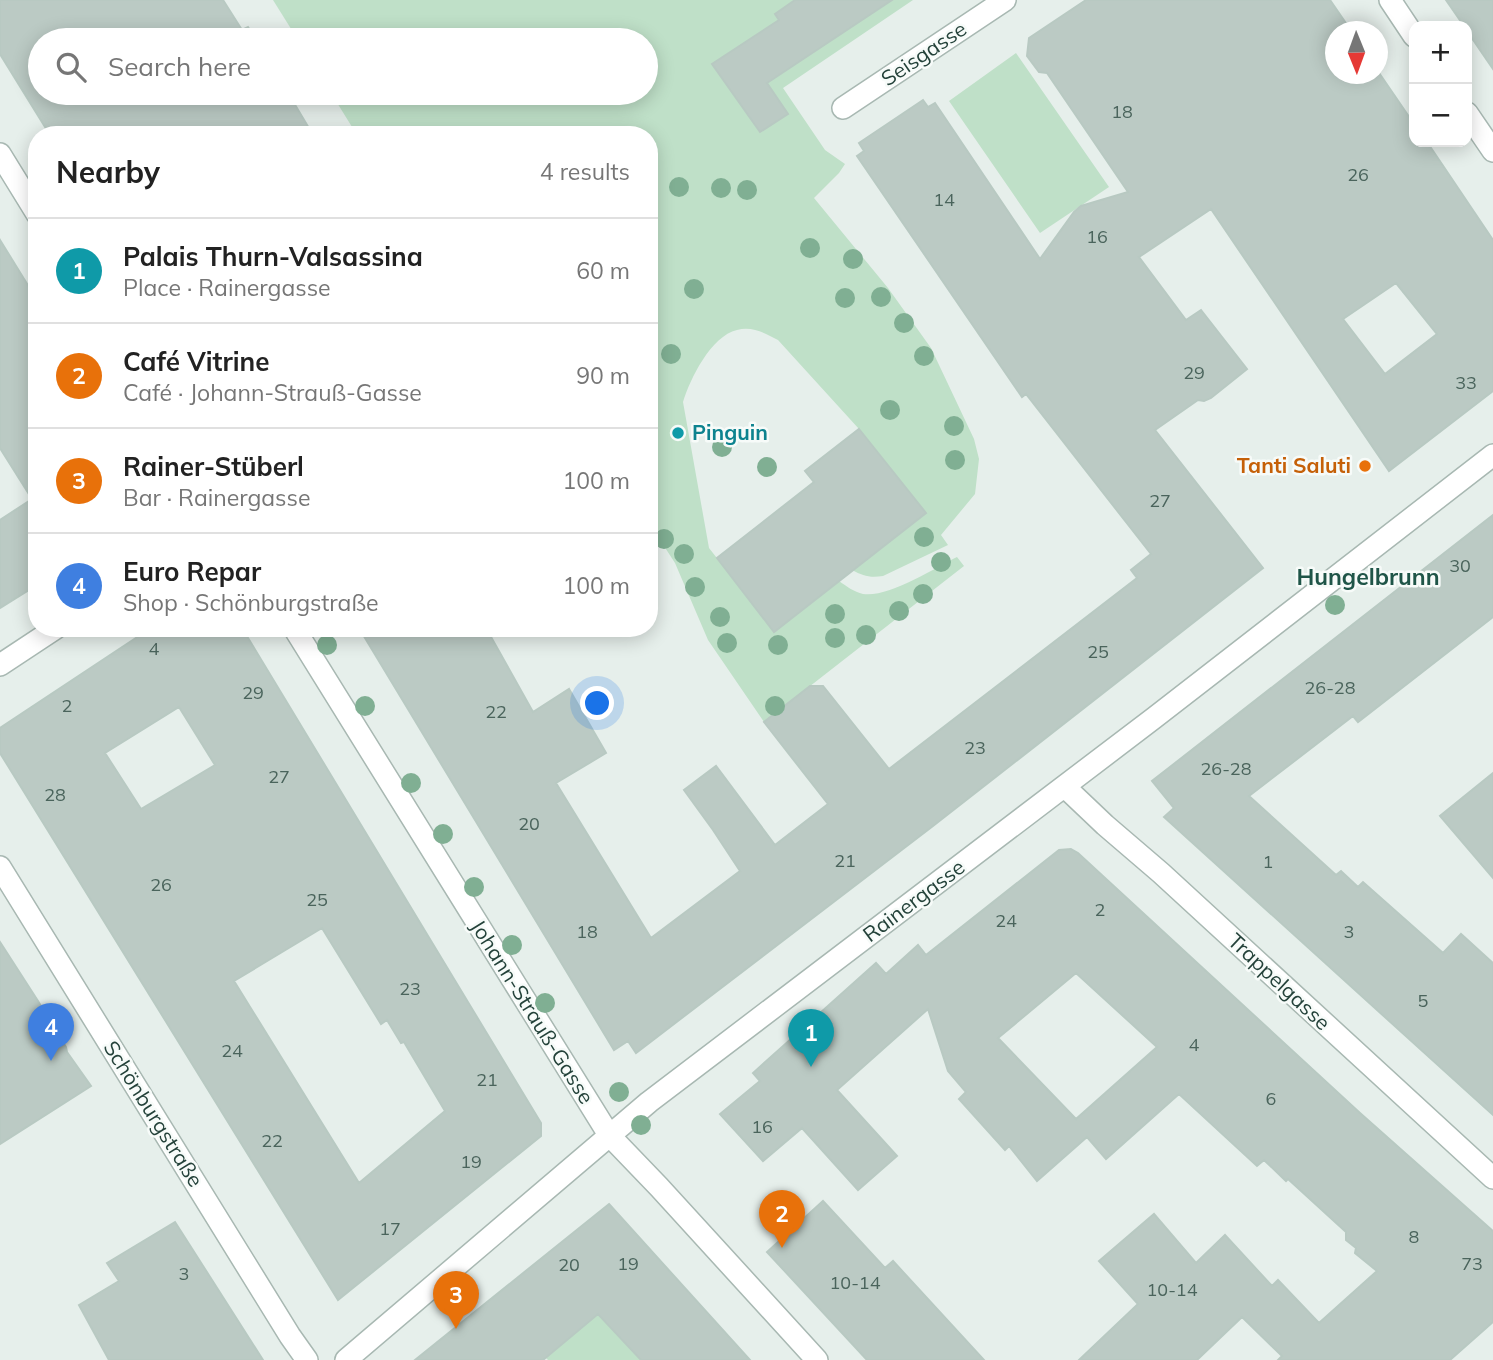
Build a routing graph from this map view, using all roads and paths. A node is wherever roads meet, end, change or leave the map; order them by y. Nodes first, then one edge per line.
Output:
1 (1005, 0) edge
2 (1390, 0) edge
3 (1409, 28) edge
4 (842, 108) dead end
5 (1472, 120) edge
6 (1493, 151) edge
7 (0, 154) edge
8 (28, 199) edge
9 (1493, 455) edge
10 (42, 637) edge
11 (300, 637) edge
12 (0, 665) edge
13 (1065, 787) junction
14 (0, 867) edge
15 (609, 1135) junction
16 (1493, 1178) edge
17 (307, 1360) edge
18 (346, 1360) edge
19 (817, 1360) edge

1 - 4 street, Seisgasse
2 - 3 street
5 - 6 street
7 - 8 street
9 - 13 street, Rainergasse
10 - 12 street
11 - 15 street, Johann-Strauß-Gasse
13 - 15 street, Rainergasse
13 - 16 street, Trappelgasse
14 - 17 street, Schönburgstraße
15 - 18 street, Rainergasse
15 - 19 street, Johann-Strauß-Gasse

